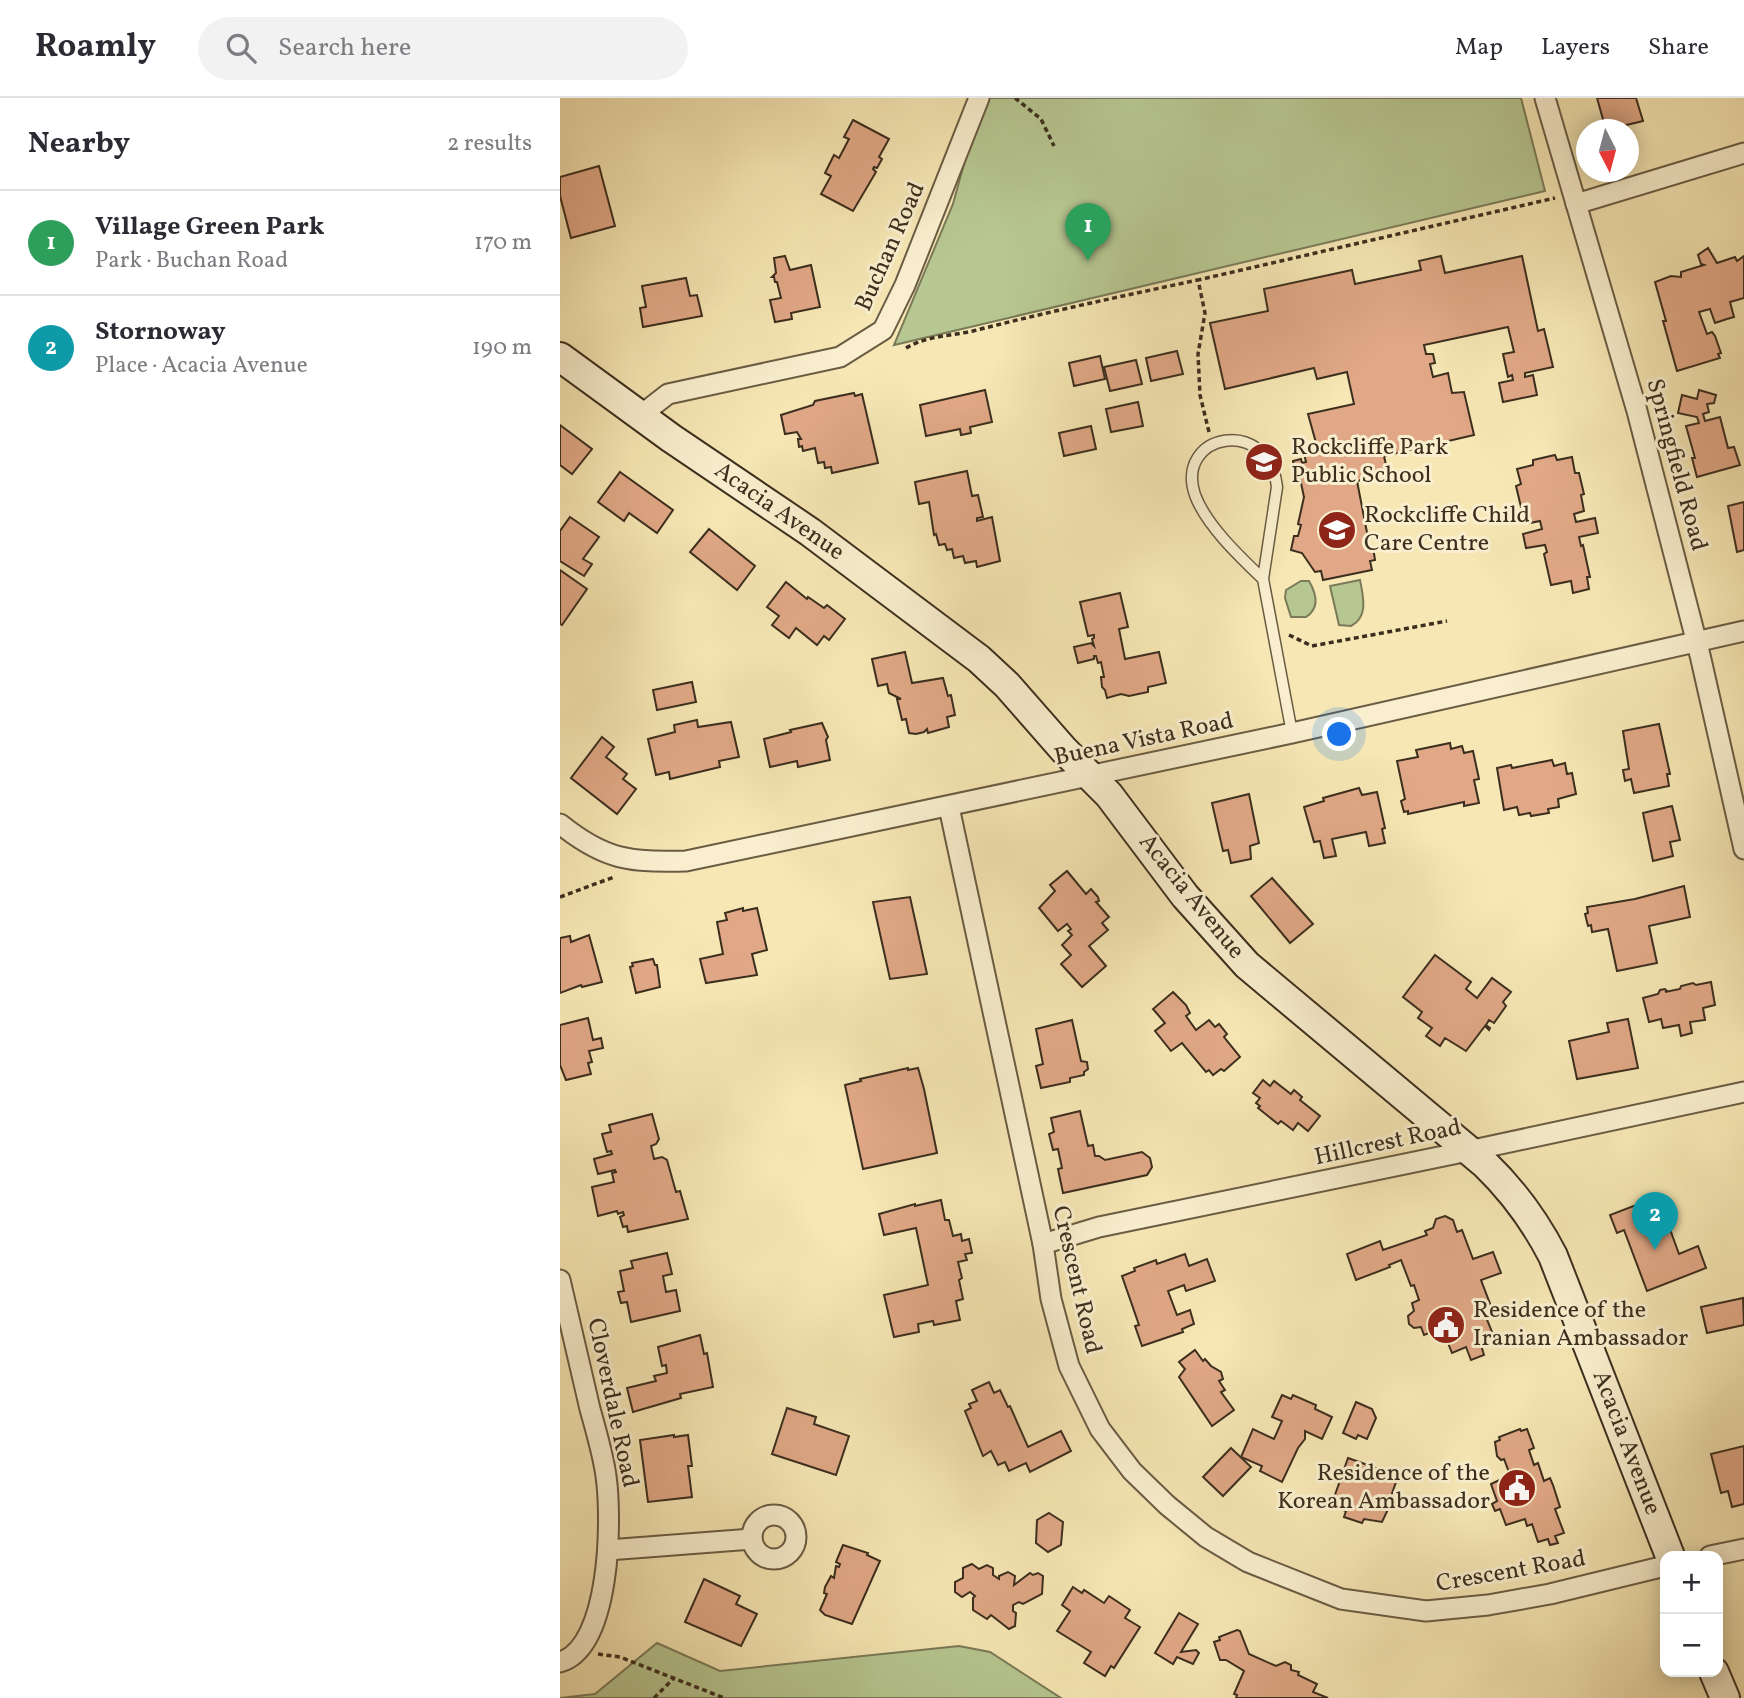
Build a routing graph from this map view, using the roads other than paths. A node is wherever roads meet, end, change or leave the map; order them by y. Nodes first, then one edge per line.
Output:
1 (979, 98) edge
2 (1545, 98) edge
3 (1744, 153) edge
4 (1576, 205) junction
5 (560, 357) edge
6 (641, 415) junction
7 (1263, 579) junction
8 (1744, 631) edge
9 (1697, 640) junction
10 (1292, 733) junction
11 (1091, 776) junction
12 (948, 807) junction
13 (560, 824) edge
14 (1744, 849) edge
15 (1744, 1092) edge
16 (1468, 1151) junction
17 (1042, 1244) junction
18 (560, 1280) edge
19 (752, 1539) dead end
20 (1744, 1549) edge
21 (608, 1550) junction
22 (1668, 1551) edge
23 (1723, 1553) edge
24 (1660, 1567) edge
25 (560, 1662) edge
26 (1716, 1677) edge
27 (1725, 1698) edge

1 - 6 street, Buchan Road
2 - 4 street, Springfield Road
3 - 4 street
4 - 9 street, Springfield Road
5 - 6 street, Acacia Avenue
6 - 11 street, Acacia Avenue
7 - 7 lane
7 - 10 lane
8 - 9 street, Buena Vista Road
9 - 10 street, Buena Vista Road
9 - 14 street, Springfield Road
10 - 11 street, Buena Vista Road
11 - 12 street, Buena Vista Road
11 - 16 street, Acacia Avenue
12 - 13 street, Buena Vista Road
12 - 17 street, Crescent Road
15 - 16 street, Hillcrest Road
16 - 17 street, Hillcrest Road
16 - 22 street, Acacia Avenue
17 - 24 street, Crescent Road
18 - 21 street, Cloverdale Road
19 - 21 street
20 - 23 street
21 - 25 street, Cloverdale Road
26 - 27 street

